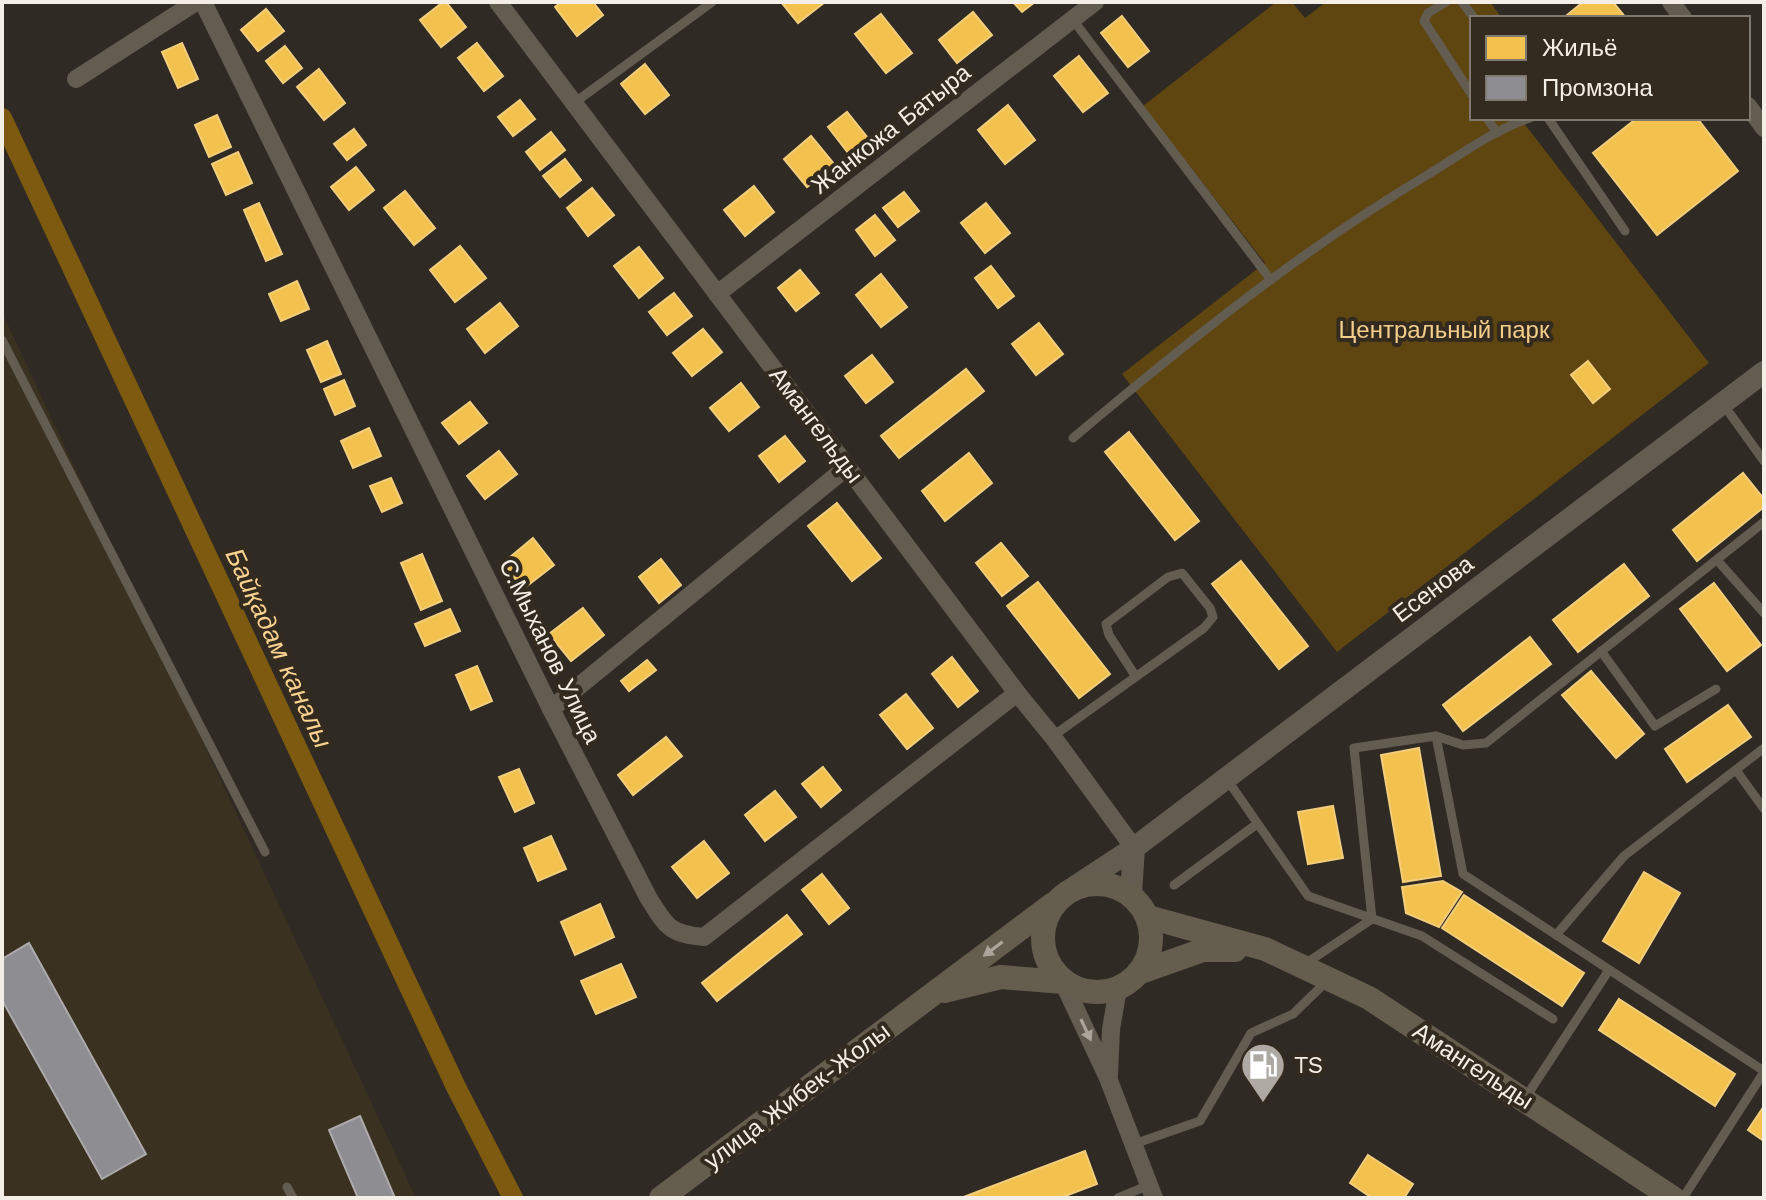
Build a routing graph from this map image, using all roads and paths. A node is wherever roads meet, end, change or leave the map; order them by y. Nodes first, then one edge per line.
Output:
1 (196, 2) edge
2 (203, 2) edge
3 (498, 2) edge
4 (712, 2) edge
5 (1095, 2) edge
6 (1446, 2) edge
7 (1073, 20) junction
8 (76, 79) dead end
9 (1470, 92) edge
10 (574, 103) junction
11 (1750, 109) edge
12 (1488, 120) edge
13 (1526, 120) edge
14 (1549, 120) edge
15 (1764, 128) edge
16 (1497, 133) junction
17 (1625, 231) dead end
18 (1271, 280) junction
19 (717, 294) junction
20 (2, 340) edge
21 (1764, 372) edge
22 (1723, 404) junction
23 (1073, 438) dead end
24 (1764, 461) edge
25 (847, 467) junction
26 (1764, 522) edge
27 (1717, 560) junction
28 (1764, 613) edge
29 (1601, 651) junction
30 (1136, 677) junction
31 (1716, 689) dead end
32 (1017, 693) junction
33 (551, 709) junction
34 (1436, 736) junction
35 (1053, 737) junction
36 (1764, 748) edge
37 (1736, 770) junction
38 (1226, 778) junction
39 (1764, 809) edge
40 (1257, 824) junction
41 (1134, 848) junction
42 (265, 852) dead end
43 (1174, 885) dead end
44 (1076, 886) junction
45 (1131, 894) junction
46 (1053, 904) junction
47 (1148, 917) junction
48 (1372, 919) junction
49 (1556, 935) junction
50 (1265, 949) junction
51 (1302, 966) junction
52 (1609, 970) junction
53 (1141, 972) junction
54 (1329, 979) junction
55 (1063, 982) junction
56 (1118, 989) junction
57 (933, 994) junction
58 (1553, 1019) dead end
59 (1764, 1072) edge
60 (1108, 1078) junction
61 (1524, 1100) junction
62 (1134, 1144) junction
63 (287, 1187) dead end
64 (1152, 1192) edge
65 (293, 1198) edge
66 (661, 1198) edge
67 (1118, 1198) edge
68 (1673, 1198) edge
69 (1683, 1198) edge

1 - 8 street
2 - 33 street, С.Мыханов Улица
3 - 10 street, Амангельды
4 - 10 lane
5 - 7 street, Жанкожа Батыра
6 - 9 lane
7 - 18 lane
7 - 19 street, Жанкожа Батыра
10 - 19 street, Амангельды
11 - 15 street
12 - 16 lane
13 - 16 lane
14 - 17 lane
16 - 18 lane
18 - 23 lane
19 - 25 street, Амангельды
20 - 42 lane
21 - 22 street, Есенова
22 - 24 lane
22 - 38 street, Есенова
25 - 32 street, Амангельды
25 - 33 street
26 - 27 lane
27 - 28 lane
27 - 29 lane
29 - 31 lane
29 - 34 lane
30 - 30 lane
30 - 35 lane
32 - 33 street, С.Мыханов Улица
32 - 35 street, Амангельды
34 - 48 lane
34 - 49 lane
35 - 41 street, Амангельды
36 - 37 lane
37 - 39 lane
37 - 49 lane
38 - 40 lane
38 - 41 street, Есенова
40 - 43 lane
40 - 48 lane
41 - 44 street, Есенова
41 - 45 street
44 - 45 main road
44 - 46 main road
45 - 47 main road
46 - 55 main road
46 -> 57 main road, улица Жибек-Жолы
47 - 50 main road, Амангельды
47 - 53 main road
48 - 51 lane
48 - 58 lane
49 - 52 lane
50 - 51 main road, Амангельды
50 - 53 main road
51 - 54 main road, Амангельды
52 - 59 lane
52 - 61 lane
53 - 56 main road
54 - 61 main road, Амангельды
54 - 62 lane
55 - 56 main road
55 - 57 main road
55 -> 60 street
56 - 60 street
57 - 66 main road, улица Жибек-Жолы
59 - 69 lane
60 - 62 street
61 - 68 main road, Амангельды
62 - 64 street
63 - 65 lane
64 - 67 lane

